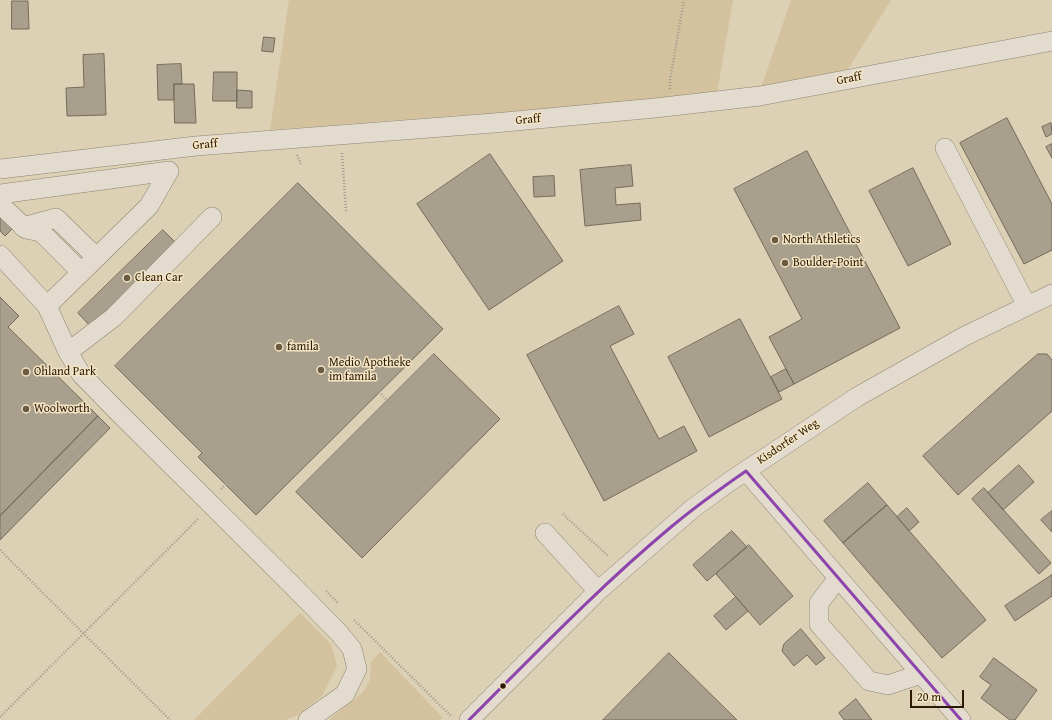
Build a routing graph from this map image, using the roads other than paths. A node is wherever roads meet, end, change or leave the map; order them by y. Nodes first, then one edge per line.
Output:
1 (1052, 41) edge
2 (945, 148) dead end
3 (0, 169) edge
4 (0, 194) edge
5 (0, 204) edge
6 (212, 217) dead end
7 (23, 227) junction
8 (96, 257) junction
9 (3, 263) edge
10 (81, 272) junction
11 (1052, 294) edge
12 (47, 306) junction
13 (1027, 306) junction
14 (68, 352) junction
15 (746, 471) junction
16 (545, 533) dead end
17 (838, 578) junction
18 (598, 591) junction
19 (921, 674) junction
20 (308, 720) edge
21 (470, 720) edge
22 (961, 720) edge

1 - 3 street, Graff
2 - 13 street
4 - 8 street
5 - 7 street
6 - 14 street
7 - 8 street
7 - 10 street
8 - 10 street
9 - 12 street
10 - 12 street
11 - 13 street, Kisdorfer Weg
12 - 14 street
13 - 15 street, Kisdorfer Weg
14 - 20 street
15 - 17 street
15 - 18 street, Kisdorfer Weg
16 - 18 street
17 - 19 street
17 - 19 street
18 - 21 street, Kisdorfer Weg
19 - 22 street

